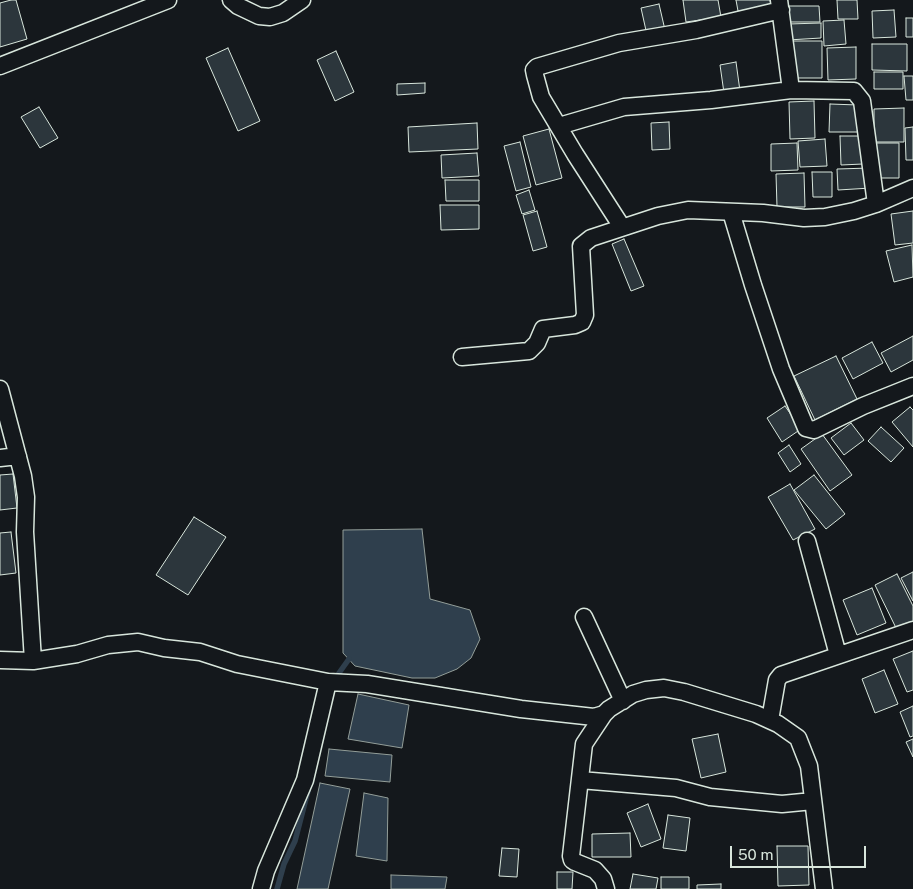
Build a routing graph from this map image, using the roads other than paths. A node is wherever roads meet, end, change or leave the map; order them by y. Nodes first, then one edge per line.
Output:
1 (168, 0) edge
2 (231, 0) edge
3 (302, 0) edge
4 (780, 5) edge
5 (0, 66) edge
6 (791, 90) junction
7 (559, 126) junction
8 (913, 188) edge
9 (876, 204) junction
10 (732, 212) junction
11 (622, 227) junction
12 (462, 357) dead end
13 (913, 386) edge
14 (0, 389) edge
15 (18, 456) junction
16 (0, 458) edge
17 (807, 541) dead end
18 (584, 617) dead end
19 (913, 630) edge
20 (838, 655) junction
21 (0, 660) edge
22 (33, 661) junction
23 (328, 682) junction
24 (623, 701) junction
25 (604, 714) junction
26 (770, 720) junction
27 (580, 780) junction
28 (813, 801) junction
29 (261, 889) edge
30 (606, 889) edge
31 (824, 889) edge

1 - 5 street
2 - 3 street
4 - 6 street
4 - 7 street
6 - 7 street
6 - 9 street
7 - 11 street
8 - 9 street
9 - 10 street
10 - 11 street
10 - 13 street
11 - 12 street
14 - 15 street
15 - 16 street
15 - 22 street
17 - 20 street
18 - 24 street
19 - 20 street
20 - 26 street
21 - 22 street
22 - 23 street
23 - 25 street
23 - 29 street
24 - 25 street
24 - 26 street
25 - 27 street
26 - 28 street
27 - 28 street
27 - 30 street
28 - 31 street

